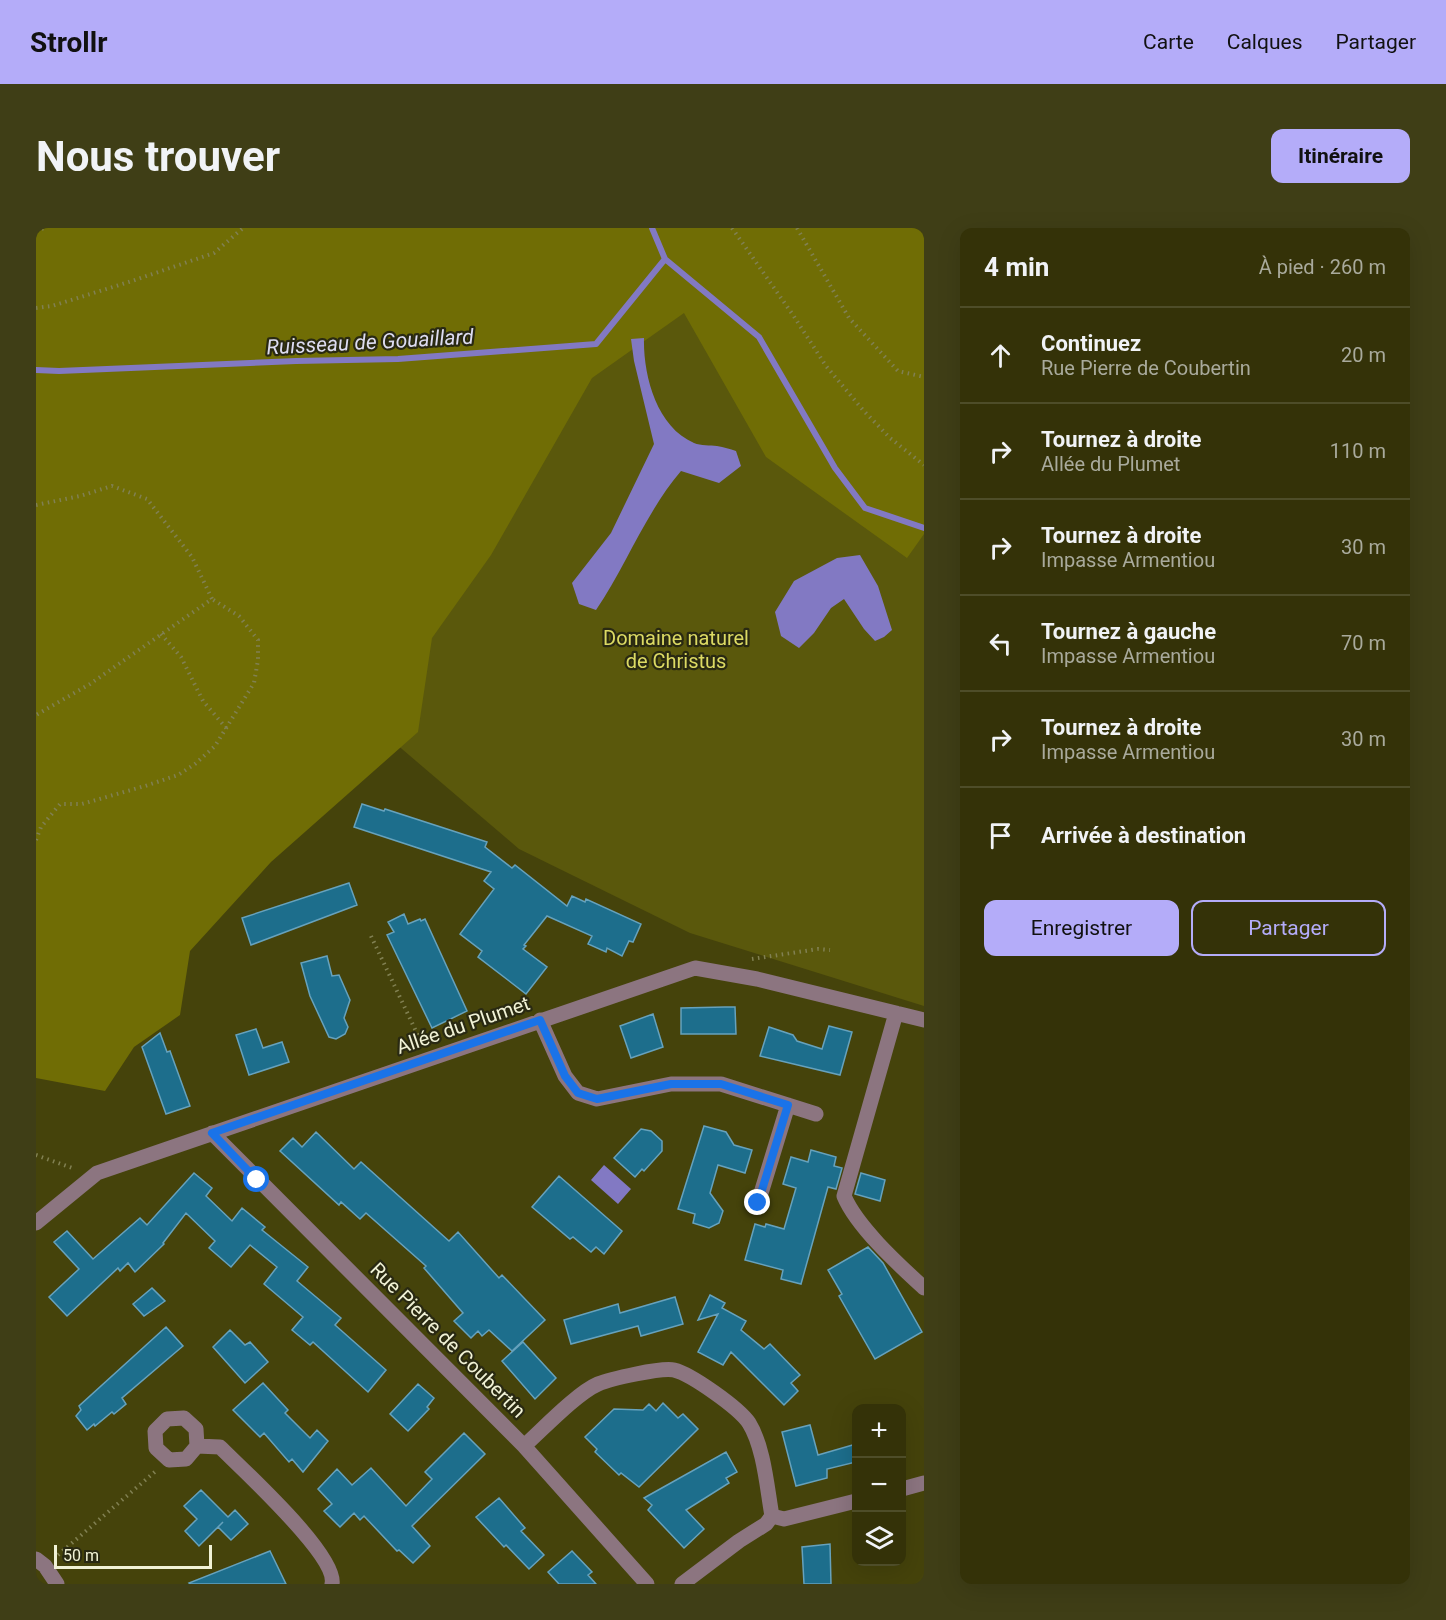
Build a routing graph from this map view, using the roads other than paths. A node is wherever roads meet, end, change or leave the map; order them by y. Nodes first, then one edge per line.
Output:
1 (896, 1013) junction
2 (540, 1020) junction
3 (924, 1020) edge
4 (788, 1105) junction
5 (816, 1114) dead end
6 (212, 1133) junction
7 (758, 1203) dead end
8 (36, 1223) edge
9 (924, 1288) edge
10 (197, 1446) junction
11 (524, 1446) junction
12 (924, 1483) edge
13 (906, 1488) edge
14 (852, 1502) edge
15 (772, 1516) junction
16 (41, 1562) edge
17 (57, 1584) edge
18 (332, 1584) edge
19 (647, 1584) edge
20 (682, 1584) edge

1 - 2 street, Allée du Plumet
1 - 3 street, Allée du Plumet
1 - 9 street
2 - 4 street
2 - 6 street, Allée du Plumet
4 - 5 street
4 - 7 street
6 - 8 street, Allée du Plumet
6 - 11 street, Rue Pierre de Coubertin
10 - 10 street
10 - 18 street
11 - 15 street
11 - 19 street, Rue Pierre de Coubertin
12 - 13 street
14 - 15 street
15 - 20 street
16 - 17 street

